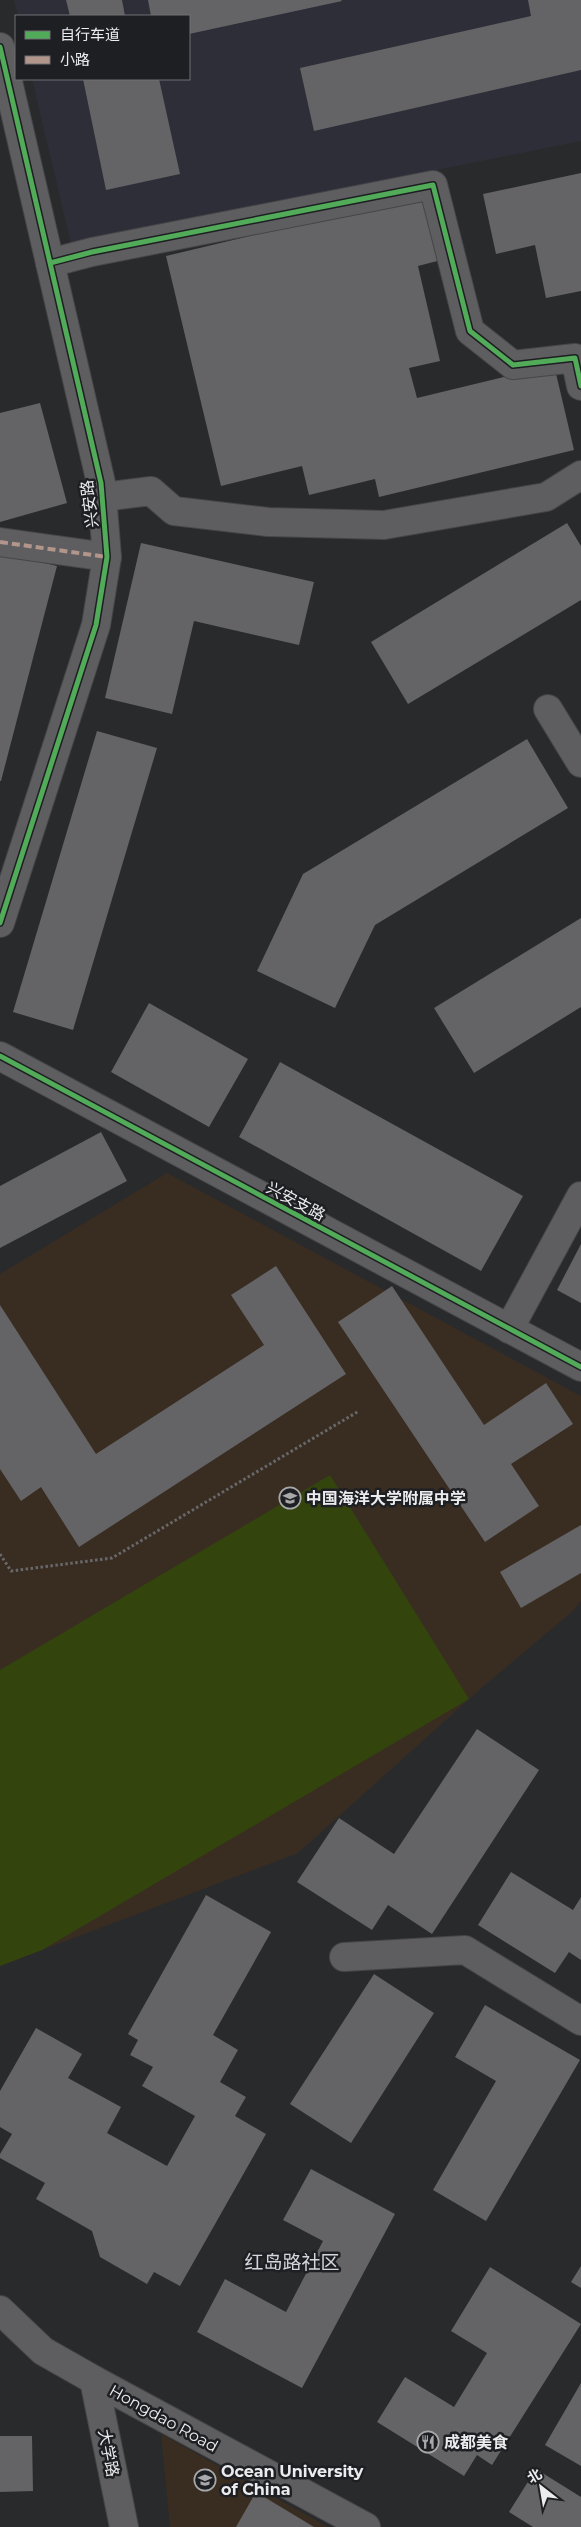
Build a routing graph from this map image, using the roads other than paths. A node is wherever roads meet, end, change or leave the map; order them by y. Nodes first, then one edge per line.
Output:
1 (0, 47) edge
2 (50, 262) junction
3 (581, 386) edge
4 (581, 475) edge
5 (103, 497) junction
6 (0, 542) edge
7 (107, 557) junction
8 (548, 710) dead end
9 (581, 763) edge
10 (0, 923) edge
11 (0, 1056) edge
12 (581, 1196) edge
13 (509, 1329) junction
14 (581, 1367) edge
15 (344, 1957) dead end
16 (581, 2021) edge
17 (0, 2310) edge
18 (94, 2380) junction
19 (124, 2527) edge
20 (366, 2527) edge

1 - 2 street, 兴安路
2 - 3 street
2 - 5 street, 兴安路
4 - 5 street
5 - 7 street, 兴安路
6 - 7 street
7 - 10 street, 兴安路
8 - 9 street
11 - 13 street, 兴安支路
12 - 13 street
13 - 14 street, 兴安支路
15 - 16 street
17 - 18 street, Hongdao Road
18 - 19 street, 大学路
18 - 20 street, Hongdao Road

